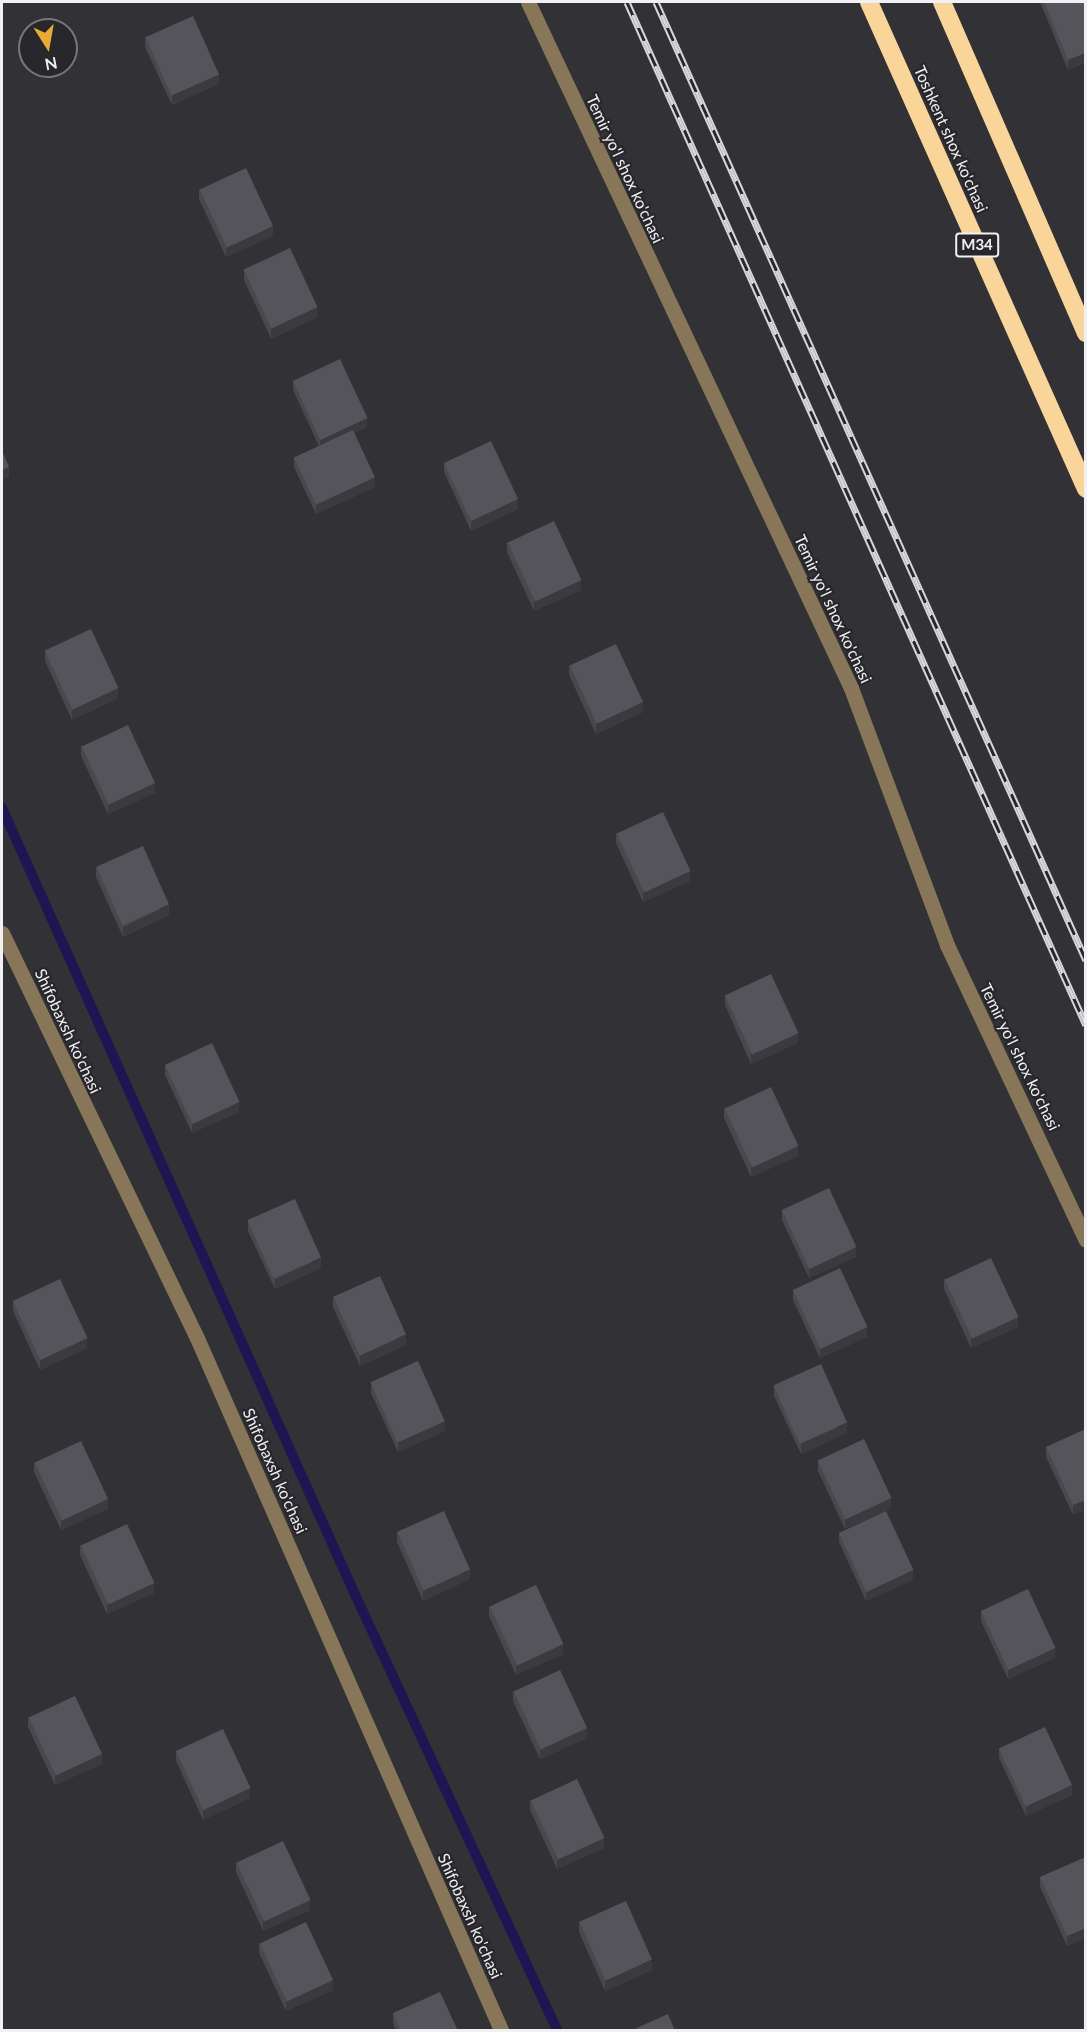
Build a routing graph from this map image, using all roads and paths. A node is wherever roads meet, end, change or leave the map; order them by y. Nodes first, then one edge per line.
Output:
1 (528, 2) edge
2 (869, 2) edge
3 (942, 2) edge
4 (1086, 333) edge
5 (1086, 489) edge
6 (2, 933) edge
7 (1086, 1239) edge
8 (501, 2031) edge

1 - 7 street, Temir yo'l shox ko'chasi
2 - 5 highway, Toshkent shox ko'chasi / M34
3 - 4 highway
6 - 8 street, Shifobaxsh ko'chasi

